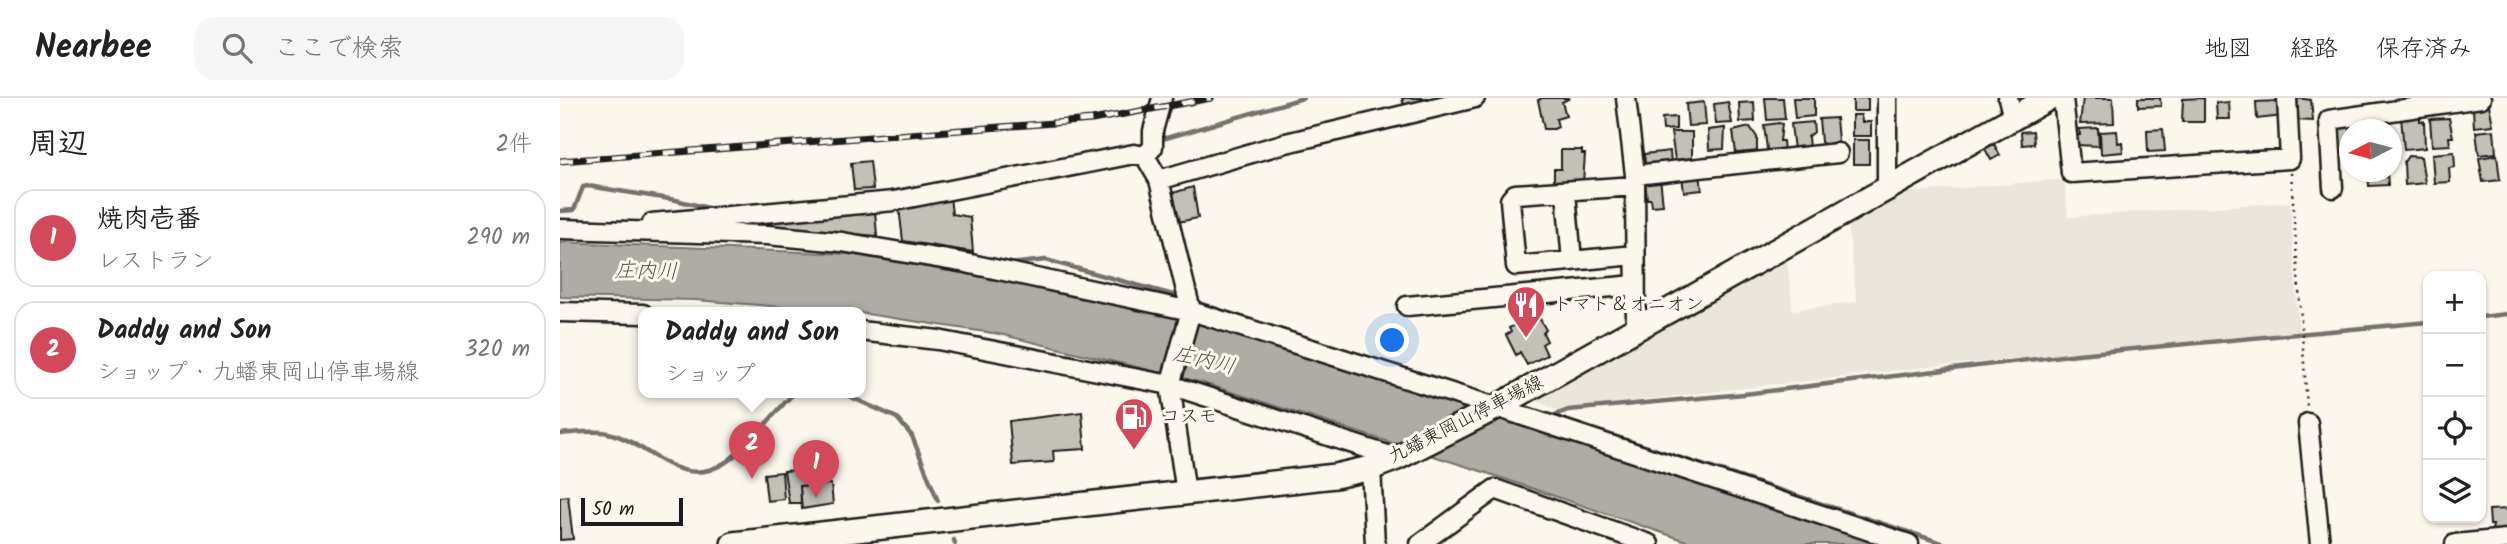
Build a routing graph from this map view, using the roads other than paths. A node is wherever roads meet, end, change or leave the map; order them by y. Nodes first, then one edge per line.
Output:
1 (1162, 98) edge
2 (1475, 98) edge
3 (1626, 98) edge
4 (1887, 98) edge
5 (2049, 98) edge
6 (2063, 98) edge
7 (2287, 98) edge
8 (2481, 98) edge
9 (2011, 108) edge
10 (1150, 147) junction
11 (1838, 153) dead end
12 (1159, 180) junction
13 (1635, 180) junction
14 (2333, 188) dead end
15 (1887, 189) junction
16 (1566, 193) junction
17 (596, 228) junction
18 (560, 229) edge
19 (1635, 255) junction
20 (1572, 261) junction
21 (1635, 285) junction
22 (1189, 306) junction
23 (1407, 306) dead end
24 (560, 312) edge
25 (638, 314) edge
26 (1636, 329) junction
27 (866, 332) edge
28 (1170, 383) junction
29 (1493, 408) junction
30 (2308, 423) road end
31 (1401, 456) junction
32 (1371, 468) junction
33 (1186, 493) junction
34 (2507, 539) edge
35 (733, 544) edge
36 (1376, 544) edge
37 (1420, 544) edge
38 (1649, 544) edge
39 (1907, 544) edge
40 (2320, 544) edge
41 (2455, 544) edge

1 - 10 street
2 - 12 street
3 - 13 street
4 - 15 street
5 - 9 main road, 九蟠東岡山停車場線
6 - 7 street
8 - 14 street
9 - 15 main road, 九蟠東岡山停車場線
10 - 12 street
10 - 17 street
11 - 13 street
12 - 22 street
13 - 16 street
13 - 19 street
15 - 26 main road, 九蟠東岡山停車場線
16 - 20 street
16 - 20 street
17 - 18 street
17 - 22 street
19 - 20 street
19 - 21 street
21 - 23 street
21 - 26 street
22 - 28 street
22 - 29 street
24 - 25 street
26 - 29 main road, 九蟠東岡山停車場線
27 - 28 street
28 - 31 street
28 - 33 street
29 - 31 main road, 九蟠東岡山停車場線
29 - 39 street
30 - 40 street
31 - 32 main road, 九蟠東岡山停車場線
32 - 33 main road, 九蟠東岡山停車場線
32 - 36 street
33 - 35 main road, 九蟠東岡山停車場線
34 - 41 street
37 - 38 street

